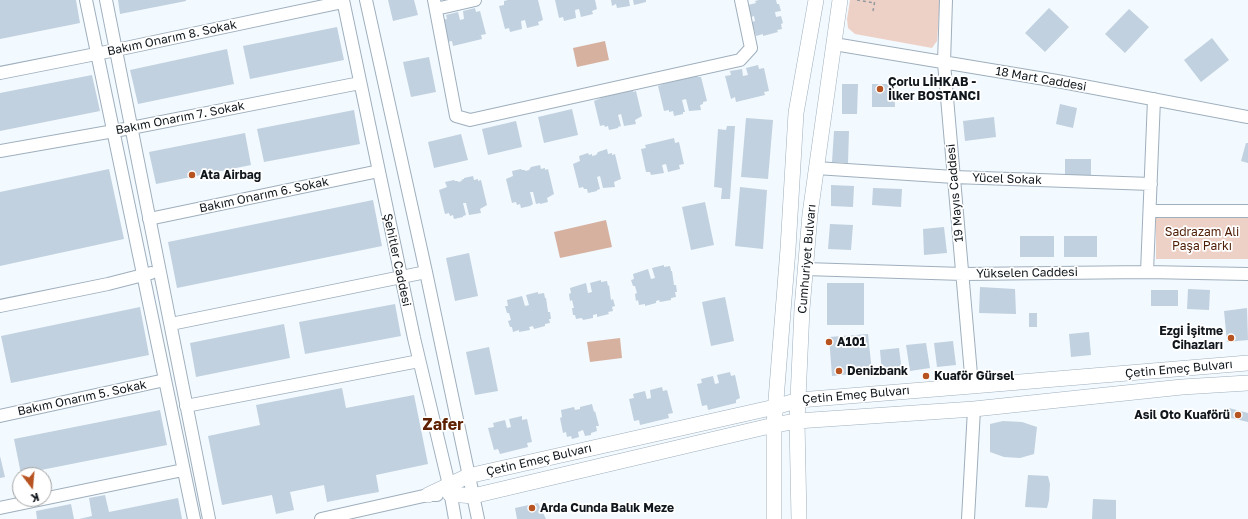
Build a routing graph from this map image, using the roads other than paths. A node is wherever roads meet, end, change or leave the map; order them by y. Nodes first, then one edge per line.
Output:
1 (86, 0) edge
2 (106, 0) edge
3 (366, 0) edge
4 (475, 0) edge
5 (741, 0) edge
6 (816, 0) edge
7 (840, 0) edge
8 (946, 0) edge
9 (343, 1) edge
10 (435, 4) edge
11 (834, 44) junction
12 (116, 50) junction
13 (97, 53) junction
14 (944, 63) junction
15 (0, 73) edge
16 (360, 83) junction
17 (1154, 99) junction
18 (1248, 117) edge
19 (131, 128) junction
20 (113, 131) junction
21 (0, 151) edge
22 (816, 168) junction
23 (379, 171) junction
24 (954, 177) junction
25 (1151, 184) junction
26 (1150, 210) junction
27 (1248, 211) edge
28 (149, 219) junction
29 (805, 269) junction
30 (160, 270) junction
31 (426, 272) junction
32 (1147, 272) junction
33 (963, 274) junction
34 (1248, 274) edge
35 (143, 275) junction
36 (401, 277) junction
37 (0, 306) edge
38 (170, 324) junction
39 (419, 361) junction
40 (1248, 363) edge
41 (165, 380) junction
42 (1248, 383) edge
43 (972, 386) junction
44 (799, 400) junction
45 (186, 406) junction
46 (775, 407) junction
47 (974, 409) junction
48 (0, 416) edge
49 (797, 421) junction
50 (774, 425) junction
51 (184, 470) junction
52 (468, 476) junction
53 (449, 490) junction
54 (428, 495) joint
55 (473, 496) junction
56 (0, 508) edge
57 (194, 519) edge
58 (209, 519) edge
59 (321, 519) edge
60 (455, 519) edge
61 (478, 519) edge
62 (774, 519) edge
63 (799, 519) edge
64 (968, 519) edge

1 - 13 street
2 - 12 street
3 - 31 street
4 - 10 street
5 - 10 street
6 - 46 main road, Cumhuriyet Bulvarı
7 - 11 main road, Cumhuriyet Bulvarı
8 - 14 street, 19 Mayıs Caddesi
9 - 12 street, Bakım Onarım 8. Sokak
9 - 16 street, Şehitler Caddesi
11 - 14 street, 18 Mart Caddesi
11 - 22 main road, Cumhuriyet Bulvarı
12 - 13 street, Bakım Onarım 8. Sokak
12 - 19 street
13 - 15 street, Bakım Onarım 8. Sokak
13 - 20 street
14 - 17 street, 18 Mart Caddesi
14 - 24 street, 19 Mayıs Caddesi
16 - 19 street, Bakım Onarım 7. Sokak
16 - 23 street, Şehitler Caddesi
17 - 18 street, 18 Mart Caddesi
17 - 25 street
19 - 20 street, Bakım Onarım 7. Sokak
19 - 28 street
20 - 21 street, Bakım Onarım 7. Sokak
20 - 35 street
22 - 24 street, Yücel Sokak
22 - 29 main road, Cumhuriyet Bulvarı
23 - 28 street, Bakım Onarım 6. Sokak
23 - 36 street, Şehitler Caddesi
24 - 25 street, Yücel Sokak
24 - 33 street, 19 Mayıs Caddesi
25 - 26 street
26 - 27 street
26 - 32 street
28 - 30 street
29 - 33 street, Yükselen Caddesi
29 - 44 main road, Cumhuriyet Bulvarı
30 - 35 street
30 - 38 street
31 - 36 street
31 - 52 street
32 - 33 street, Yükselen Caddesi
32 - 34 street, Yükselen Caddesi
33 - 43 street, 19 Mayıs Caddesi
35 - 37 street
35 - 41 street
36 - 38 street
36 - 39 street, Şehitler Caddesi
38 - 45 street
39 - 45 street
39 - 53 street, Şehitler Caddesi
40 - 43 main road, Çetin Emeç Bulvarı
41 - 48 street, Bakım Onarım 5. Sokak
41 - 51 street
42 - 47 main road, Çetin Emeç Bulvarı
43 - 44 main road, Çetin Emeç Bulvarı
44 - 46 main road, Çetin Emeç Bulvarı
44 - 49 main road, Cumhuriyet Bulvarı
45 - 58 street
46 - 50 main road, Cumhuriyet Bulvarı
46 - 52 main road, Çetin Emeç Bulvarı
47 - 49 main road, Çetin Emeç Bulvarı
47 - 64 street
49 - 50 main road, Çetin Emeç Bulvarı
49 - 63 main road, Cumhuriyet Bulvarı
50 - 55 main road, Çetin Emeç Bulvarı
50 - 62 main road, Cumhuriyet Bulvarı
51 - 56 street
51 - 57 street
52 - 53 main road, Çetin Emeç Bulvarı
52 - 55 street
53 - 54 main road, Çetin Emeç Bulvarı
53 - 55 main road, Çetin Emeç Bulvarı
53 - 60 street, Şehitler Caddesi
54 - 59 street
55 - 61 street

